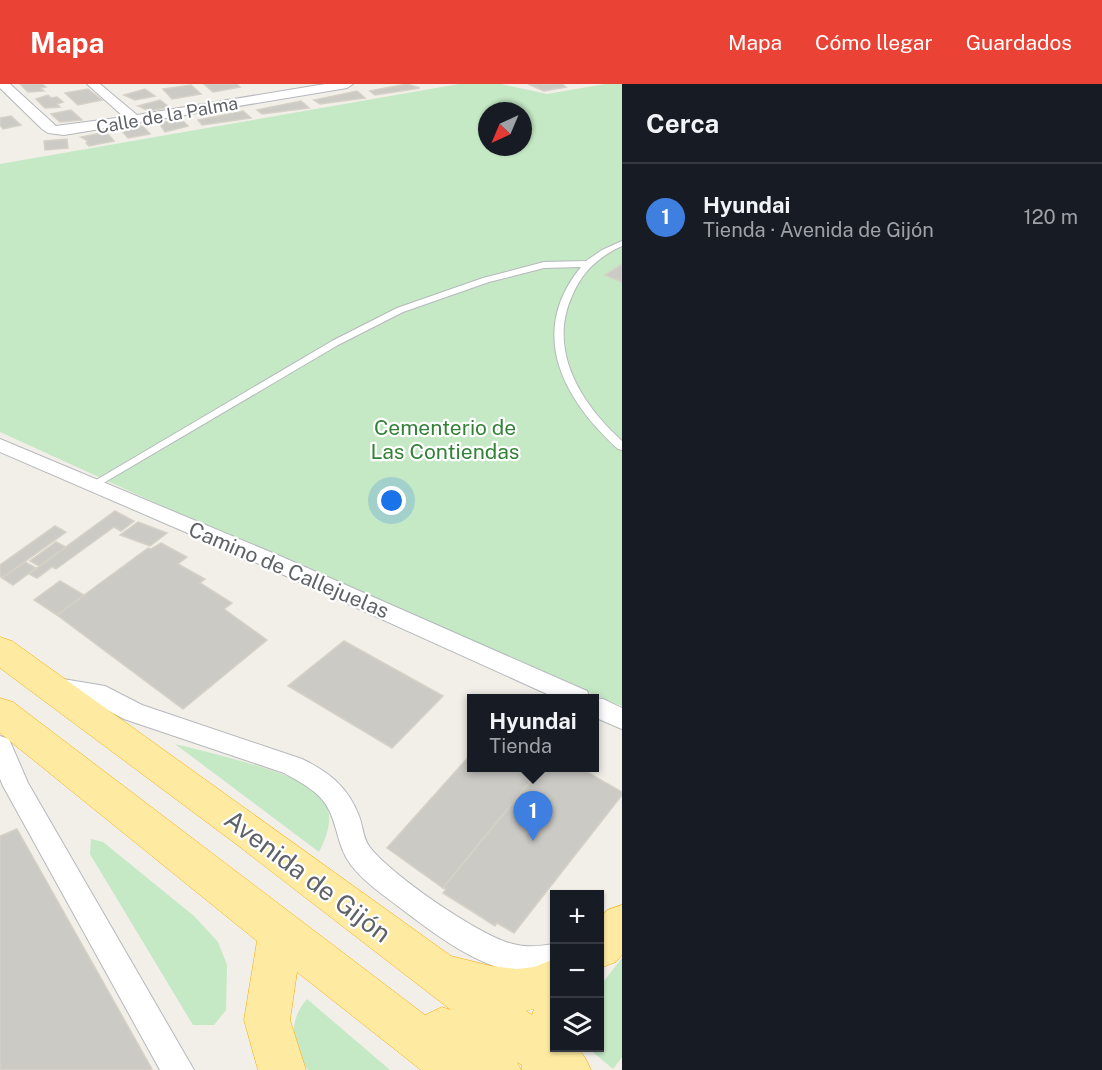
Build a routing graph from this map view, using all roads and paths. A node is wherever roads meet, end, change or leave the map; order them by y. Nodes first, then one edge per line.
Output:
1 (3, 84) edge
2 (93, 84) edge
3 (347, 84) edge
4 (135, 120) junction
5 (622, 243) edge
6 (587, 264) junction
7 (0, 445) edge
8 (622, 447) edge
9 (91, 486) junction
10 (0, 650) edge
11 (47, 685) junction
12 (567, 694) edge
13 (599, 708) edge
14 (0, 712) edge
15 (622, 719) edge
16 (0, 746) edge
17 (112, 800) junction
18 (280, 933) junction
19 (550, 958) edge
20 (432, 969) junction
21 (550, 983) edge
22 (553, 1053) edge
23 (178, 1070) edge
24 (282, 1070) edge
25 (459, 1070) edge
26 (497, 1070) edge

1 - 4 street, Calle de la Palma
2 - 4 street
3 - 4 street, Calle de la Palma
5 - 6 lane
6 - 8 lane
6 - 9 lane
7 - 9 street, Camino de Callejuelas
9 - 12 street, Camino de Callejuelas
10 - 11 highway, Avenida de Gijón
11 - 19 street, Avenida de Gijón
11 - 20 highway, Avenida de Gijón
13 - 15 street
14 - 17 highway
16 - 23 street
17 - 18 highway
17 - 26 highway
18 - 24 highway
18 - 25 highway
20 - 21 highway
20 - 22 highway, Avenida de Gijón

